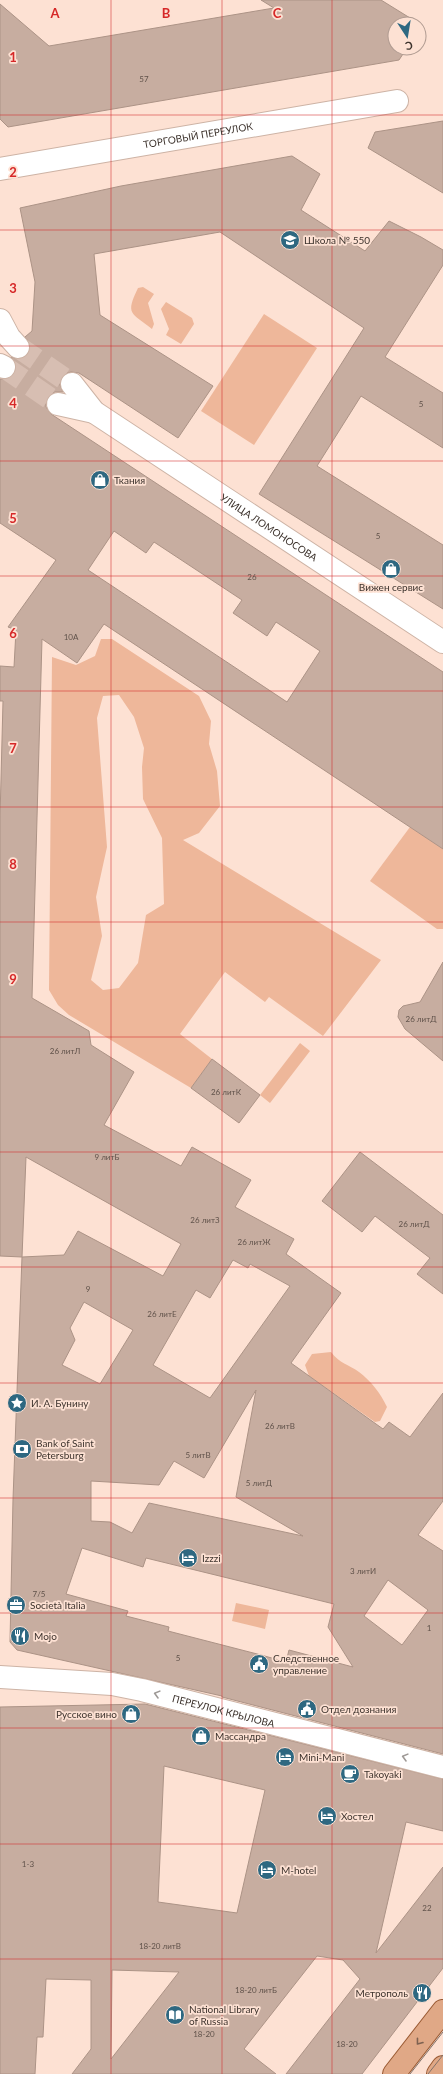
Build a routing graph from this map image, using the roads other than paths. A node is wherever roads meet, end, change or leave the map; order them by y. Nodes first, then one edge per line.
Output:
1 (397, 101) dead end
2 (0, 169) edge
3 (0, 320) edge
4 (18, 347) tunnel mouth
5 (72, 384) tunnel mouth
6 (58, 404) tunnel mouth
7 (94, 412) junction
8 (443, 642) edge
9 (0, 1677) edge
10 (443, 1767) edge
11 (443, 2011) edge
12 (443, 2068) edge
13 (394, 2074) edge
14 (438, 2074) edge

1 - 2 street, ТОРГОВЫЙ ПЕРЕУЛОК
3 - 4 street
5 - 7 street, УЛИЦА ЛОМОНОСОВА
6 - 7 street, УЛИЦА ЛОМОНОСОВА
7 - 8 street, УЛИЦА ЛОМОНОСОВА
10 -> 9 street, ПЕРЕУЛОК КРЫЛОВА
11 -> 13 main road
12 - 14 main road

